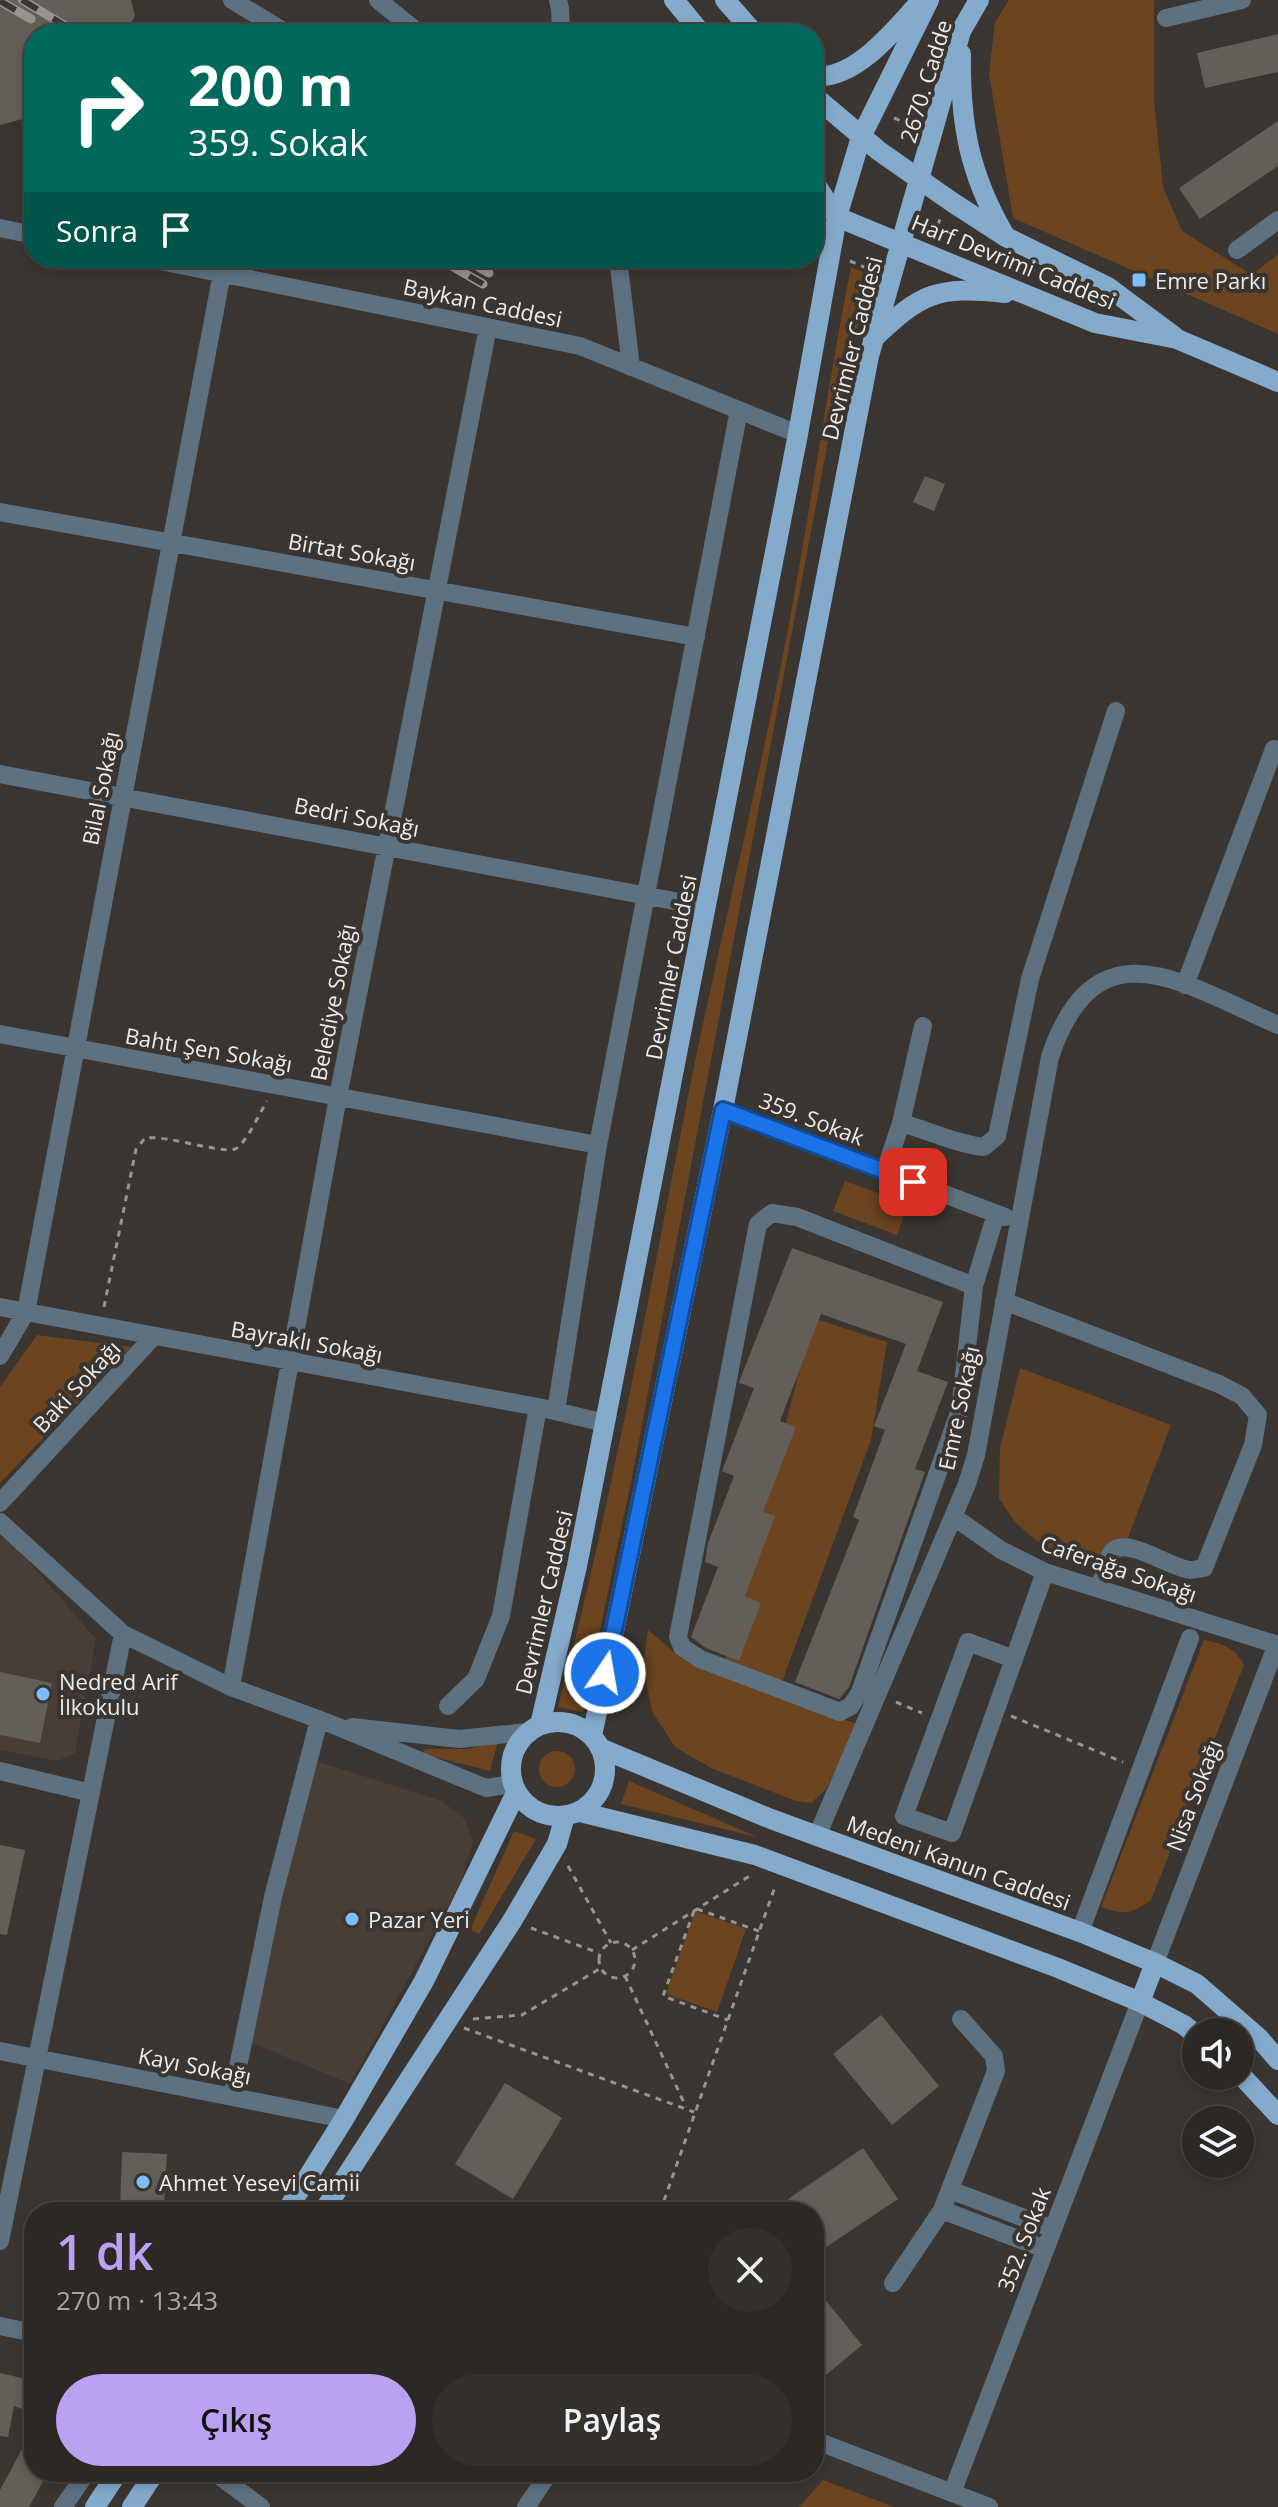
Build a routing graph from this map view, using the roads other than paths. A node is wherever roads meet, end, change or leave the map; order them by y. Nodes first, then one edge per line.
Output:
1 (232, 0) edge
2 (378, 0) edge
3 (558, 0) edge
4 (674, 0) edge
5 (725, 0) edge
6 (922, 0) edge
7 (929, 0) edge
8 (979, 0) edge
9 (1242, 0) edge
10 (1166, 18) dead end
11 (272, 24) edge
12 (408, 24) edge
13 (560, 24) edge
14 (694, 24) edge
15 (746, 24) edge
16 (961, 31) junction
17 (824, 78) edge
18 (824, 105) edge
19 (861, 137) junction
20 (921, 179) junction
21 (824, 197) edge
22 (837, 217) junction
23 (1278, 220) edge
24 (0, 228) edge
25 (24, 233) edge
26 (1006, 237) junction
27 (902, 243) junction
28 (1237, 250) dead end
29 (197, 268) edge
30 (619, 268) edge
31 (222, 273) junction
32 (1028, 295) junction
33 (488, 327) junction
34 (873, 339) junction
35 (1177, 339) junction
36 (631, 367) junction
37 (1278, 382) edge
38 (739, 410) junction
39 (798, 434) junction
40 (0, 512) edge
41 (171, 543) junction
42 (437, 590) junction
43 (696, 637) junction
44 (1116, 711) dead end
45 (1274, 749) dead end
46 (0, 774) edge
47 (123, 797) junction
48 (387, 846) junction
49 (646, 895) junction
50 (706, 907) junction
51 (1185, 985) junction
52 (1278, 1025) edge
53 (923, 1026) dead end
54 (0, 1034) edge
55 (75, 1049) junction
56 (338, 1097) junction
57 (723, 1110) junction
58 (901, 1123) junction
59 (598, 1145) junction
60 (885, 1171) junction
61 (996, 1214) junction
62 (1019, 1222) junction
63 (974, 1286) junction
64 (1004, 1301) junction
65 (0, 1307) edge
66 (26, 1312) junction
67 (154, 1336) junction
68 (0, 1356) edge
69 (289, 1362) junction
70 (547, 1409) junction
71 (605, 1423) junction
72 (0, 1503) edge
73 (954, 1517) junction
74 (0, 1522) edge
75 (1045, 1572) junction
76 (1100, 1589) junction
77 (123, 1634) junction
78 (1190, 1638) dead end
79 (1277, 1645) edge
80 (1014, 1659) junction
81 (231, 1687) junction
82 (448, 1706) dead end
83 (325, 1722) junction
84 (534, 1728) junction
85 (596, 1742) junction
86 (0, 1771) edge
87 (514, 1788) junction
88 (91, 1793) junction
89 (572, 1814) junction
90 (817, 1836) junction
91 (1080, 1932) junction
92 (1155, 1963) junction
93 (1140, 2002) junction
94 (961, 2019) dead end
95 (1182, 2024) edge
96 (0, 2051) edge
97 (37, 2059) junction
98 (1278, 2060) edge
99 (1254, 2089) edge
100 (232, 2096) junction
101 (1278, 2115) edge
102 (344, 2119) junction
103 (950, 2190) junction
104 (292, 2202) edge
105 (329, 2202) edge
106 (942, 2210) junction
107 (1053, 2229) junction
108 (0, 2241) edge
109 (1045, 2249) junction
110 (893, 2283) dead end
111 (0, 2326) edge
112 (24, 2331) edge
113 (824, 2444) edge
114 (80, 2482) edge
115 (111, 2482) edge
116 (148, 2482) edge
117 (227, 2482) edge
118 (543, 2482) edge
119 (952, 2493) junction
120 (63, 2507) edge
121 (95, 2507) edge
122 (132, 2507) edge
123 (261, 2507) edge
124 (526, 2507) edge
125 (989, 2507) edge

1 - 11 street
2 - 12 street
3 - 13 street
4 - 14 main road
5 - 15 main road
6 - 17 main road
7 - 19 main road, 2670. Cadde
8 - 16 main road, 2670. Cadde
9 - 10 street
16 - 20 main road, 2670. Cadde
16 - 26 main road
18 - 19 main road, Harf Devrimi Caddesi
19 - 20 main road, Harf Devrimi Caddesi
19 - 22 main road, 2670. Cadde
20 - 26 main road, Harf Devrimi Caddesi
20 - 27 main road, 2670. Cadde
21 - 22 main road
22 - 27 main road, Harf Devrimi Caddesi
22 - 39 main road, Devrimler Caddesi
23 - 28 street
24 - 25 street
26 - 35 main road, Harf Devrimi Caddesi
27 - 32 main road, Harf Devrimi Caddesi
27 - 34 main road, Devrimler Caddesi
29 - 31 street, Baykan Caddesi
30 - 36 street
31 - 33 street, Baykan Caddesi
31 - 41 street, Bilal Sokağı
32 - 34 main road
32 - 35 main road, Harf Devrimi Caddesi
33 - 36 street, Baykan Caddesi
33 - 42 street, Belediye Sokağı
34 - 57 main road, Devrimler Caddesi
35 - 37 main road, Harf Devrimi Caddesi
36 - 38 street, Baykan Caddesi
38 - 39 street, Baykan Caddesi
38 - 43 street
39 - 50 main road, Devrimler Caddesi
40 - 41 street, Birtat Sokağı
41 - 42 street, Birtat Sokağı
41 - 47 street, Bilal Sokağı
42 - 43 street, Birtat Sokağı
42 - 48 street, Belediye Sokağı
43 - 49 street
44 - 58 street
45 - 51 street
46 - 47 street, Bedri Sokağı
47 - 48 street, Bedri Sokağı
47 - 55 street, Bilal Sokağı
48 - 49 street, Bedri Sokağı
48 - 56 street, Belediye Sokağı
49 - 50 street, Bedri Sokağı
49 - 59 street
50 - 71 main road, Devrimler Caddesi
51 - 52 street
51 - 62 street, Emre Sokağı
53 - 58 street
54 - 55 street, Bahtı Şen Sokağı
55 - 56 street, Bahtı Şen Sokağı
55 - 66 street, Bilal Sokağı
56 - 59 street, Bahtı Şen Sokağı
56 - 69 street, Belediye Sokağı
57 - 60 street, 359. Sokak
57 - 85 main road, Devrimler Caddesi
58 - 60 street
59 - 70 street
60 - 61 street, 359. Sokak
61 - 62 street, 359. Sokak
61 - 63 street
62 - 64 street, Emre Sokağı
63 - 63 street
64 - 73 street, Emre Sokağı
64 - 76 street
65 - 66 street, Bayraklı Sokağı
66 - 67 street, Bayraklı Sokağı
66 - 68 street
67 - 69 street, Bayraklı Sokağı
67 - 72 street, Baki Sokağı
69 - 70 street, Bayraklı Sokağı
69 - 81 street, Belediye Sokağı
70 - 71 street, Bayraklı Sokağı
70 - 82 street
71 - 84 main road, Devrimler Caddesi
73 - 75 street, Caferağa Sokağı
73 - 90 street, Emre Sokağı
74 - 77 street
75 - 76 street, Caferağa Sokağı
75 - 80 street
76 - 79 street, Caferağa Sokağı
77 - 81 street
77 - 88 street
78 - 91 street
79 - 92 street, Nisa Sokağı
80 - 80 street
81 - 83 street
83 - 84 street
83 - 87 street
83 - 100 street
84 - 85 main road
84 - 87 main road
85 - 89 main road
85 - 90 main road, Medeni Kanun Caddesi
86 - 88 street
87 - 89 main road
87 - 102 main road
88 - 97 street
89 - 93 main road
89 - 105 main road
90 - 91 main road, Medeni Kanun Caddesi
91 - 92 main road, Medeni Kanun Caddesi
92 - 93 main road
92 - 98 main road, Medeni Kanun Caddesi
93 - 95 main road
93 - 107 street, 352. Sokak
94 - 103 street
96 - 97 street, Kayı Sokağı
97 - 100 street, Kayı Sokağı
97 - 108 street
99 - 101 main road
100 - 102 street, Kayı Sokağı
102 - 104 main road
103 - 106 street
103 - 107 street
106 - 109 street
106 - 110 street
107 - 109 street, 352. Sokak
109 - 119 street, 352. Sokak
111 - 112 street
113 - 119 street
114 - 120 street
115 - 121 main road
116 - 122 main road
117 - 123 street
118 - 124 street
119 - 125 street

